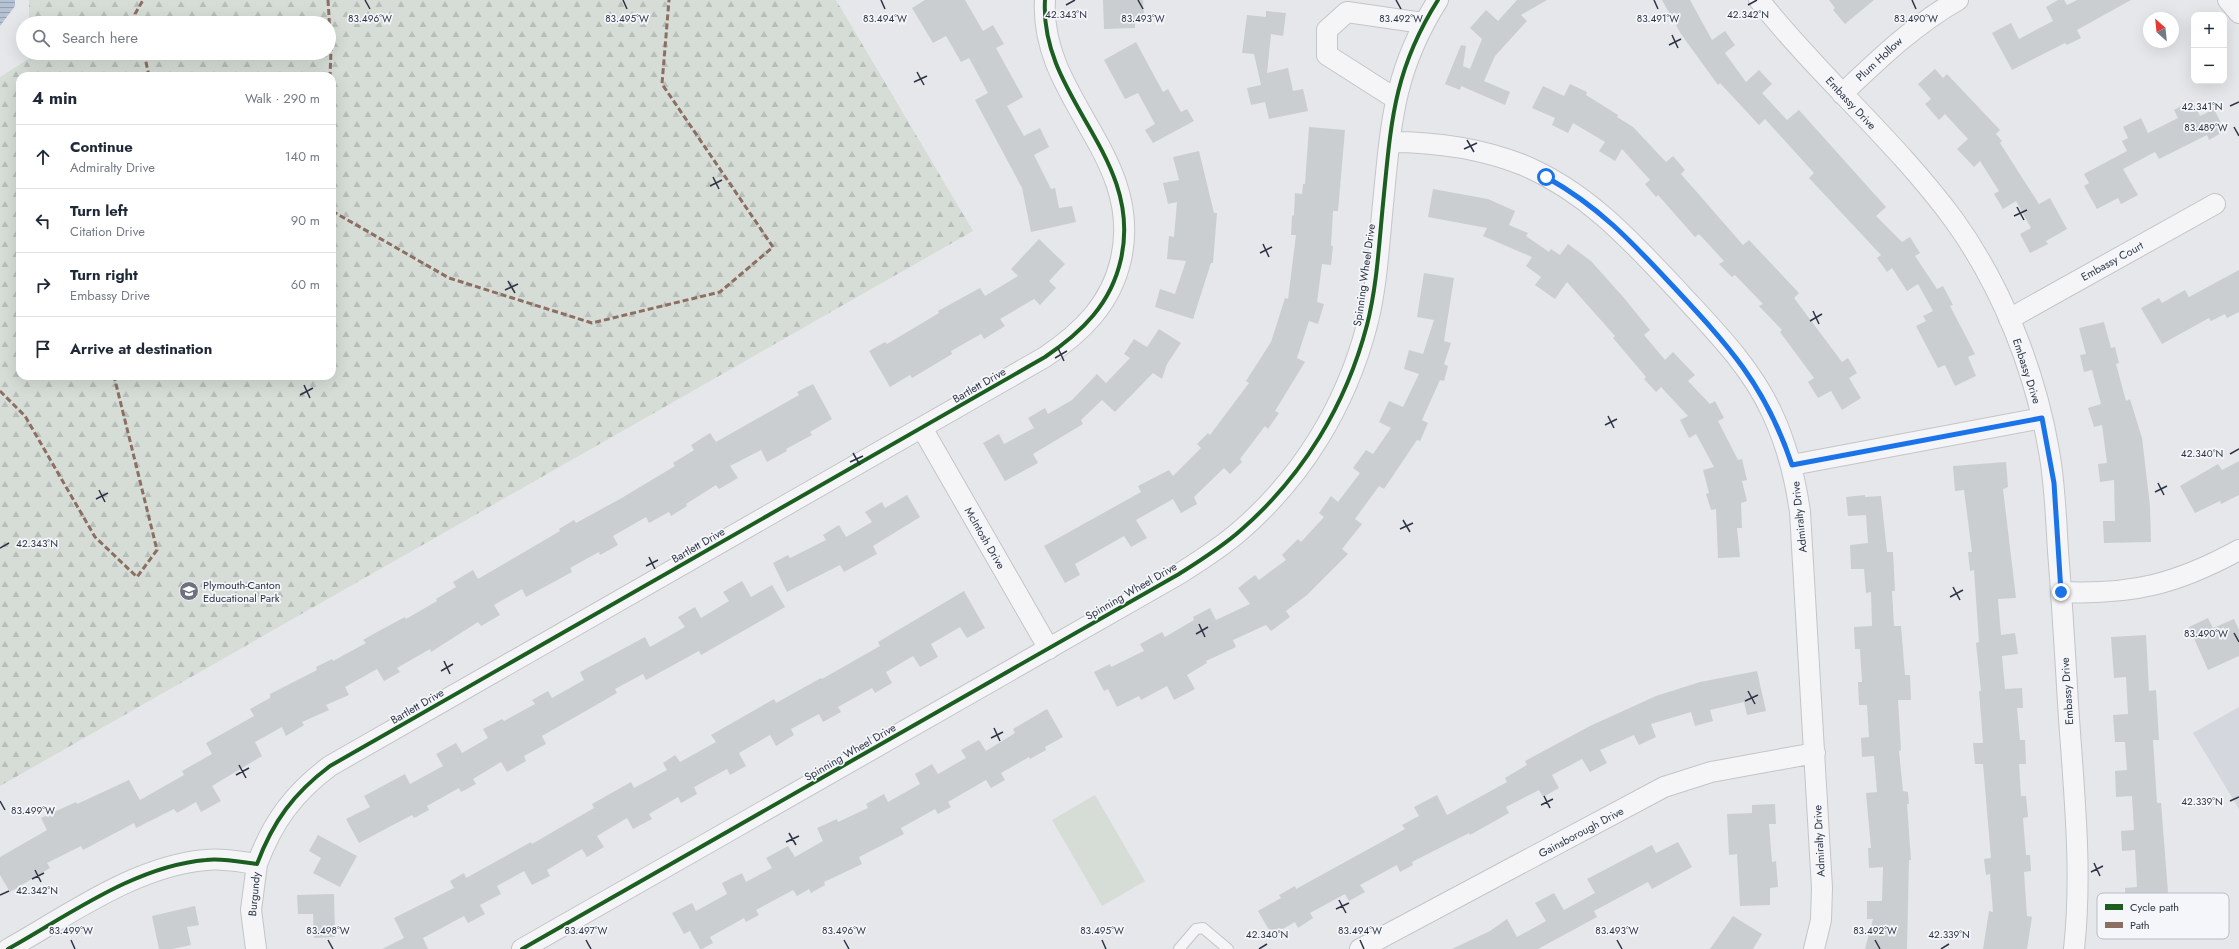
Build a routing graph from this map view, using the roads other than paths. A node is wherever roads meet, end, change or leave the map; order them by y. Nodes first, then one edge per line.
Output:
1 (1045, 0) edge
2 (1438, 0) edge
3 (1759, 0) edge
4 (1958, 0) edge
5 (2228, 0) edge
6 (2239, 12) edge
7 (1423, 23) junction
8 (1842, 94) junction
9 (1396, 99) junction
10 (1390, 142) junction
11 (2215, 204) dead end
12 (2009, 319) junction
13 (2042, 418) junction
14 (922, 428) junction
15 (1792, 465) junction
16 (2239, 550) edge
17 (2061, 592) junction
18 (1049, 649) junction
19 (1815, 753) junction
20 (257, 864) junction
21 (533, 946) edge
22 (8, 949) edge
23 (256, 949) edge
24 (1179, 949) edge
25 (1228, 949) edge
26 (1360, 949) edge
27 (1814, 949) edge
28 (2074, 949) edge

1 - 14 street, Bartlett Drive
2 - 7 street, Spinning Wheel Drive
3 - 8 street, Embassy Drive
4 - 8 street, Plum Hollow
5 - 6 street
7 - 9 street, Spinning Wheel Drive
7 - 9 street
8 - 12 street, Embassy Drive
9 - 10 street, Spinning Wheel Drive
10 - 15 street, Admiralty Drive
10 - 18 street, Spinning Wheel Drive
11 - 12 street, Embassy Court
12 - 13 street, Embassy Drive
13 - 15 street
13 - 17 street, Embassy Drive
14 - 18 street, McIntosh Drive
14 - 20 street, Bartlett Drive
15 - 19 street, Admiralty Drive
16 - 17 street
17 - 28 street, Embassy Drive
18 - 21 street, Spinning Wheel Drive
19 - 26 street, Gainsborough Drive
19 - 27 street, Admiralty Drive
20 - 22 street
20 - 23 street, Burgundy
24 - 25 lane

